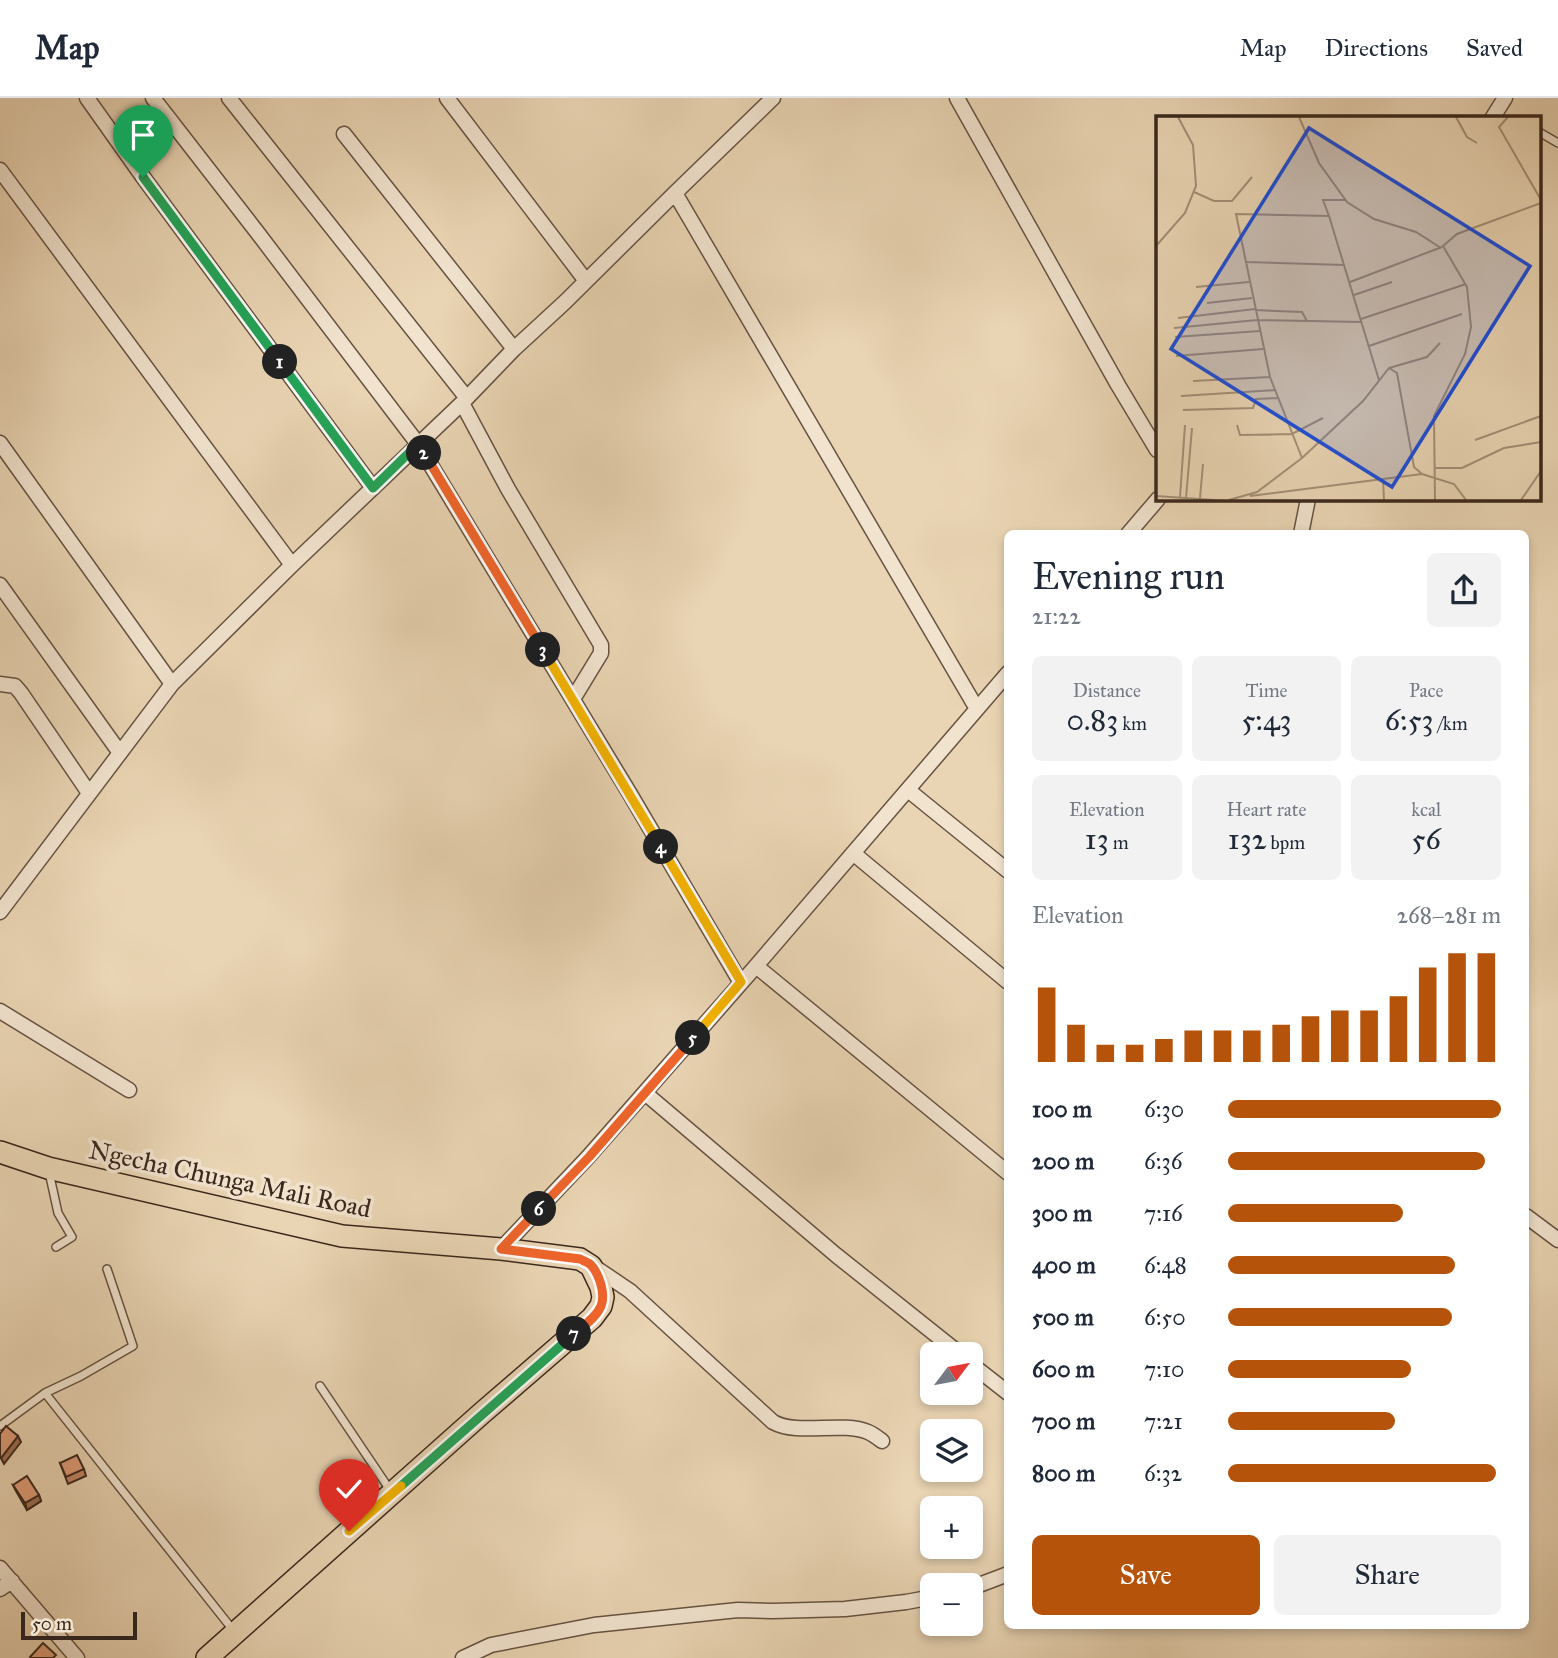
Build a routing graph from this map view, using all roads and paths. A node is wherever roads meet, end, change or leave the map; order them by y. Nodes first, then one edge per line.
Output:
1 (87, 98) edge
2 (153, 98) edge
3 (229, 98) edge
4 (447, 98) edge
5 (773, 98) edge
6 (957, 98) edge
7 (1505, 98) edge
8 (1494, 116) edge
9 (1540, 133) edge
10 (344, 134) dead end
11 (1558, 143) edge
12 (0, 170) edge
13 (675, 193) junction
14 (586, 281) junction
15 (514, 349) junction
16 (464, 400) junction
17 (0, 443) edge
18 (418, 444) junction
19 (1156, 448) edge
20 (373, 488) junction
21 (1157, 500) edge
22 (1305, 502) edge
23 (1131, 530) edge
24 (1302, 530) edge
25 (292, 565) junction
26 (0, 585) edge
27 (1004, 678) edge
28 (0, 684) edge
29 (172, 684) junction
30 (573, 699) junction
31 (977, 709) junction
32 (120, 752) junction
33 (908, 790) junction
34 (89, 793) junction
35 (853, 853) junction
36 (1004, 868) edge
37 (0, 912) edge
38 (756, 966) junction
39 (1004, 979) edge
40 (741, 982) junction
41 (0, 1011) edge
42 (130, 1090) dead end
43 (645, 1093) junction
44 (0, 1152) edge
45 (48, 1168) junction
46 (1004, 1170) edge
47 (1529, 1218) edge
48 (1558, 1240) edge
49 (56, 1247) dead end
50 (501, 1249) junction
51 (592, 1265) junction
52 (107, 1269) dead end
53 (945, 1342) edge
54 (984, 1374) edge
55 (320, 1386) dead end
56 (1004, 1390) edge
57 (45, 1393) junction
58 (0, 1426) edge
59 (882, 1441) dead end
60 (392, 1494) junction
61 (0, 1568) edge
62 (1004, 1576) edge
63 (983, 1583) edge
64 (6, 1585) edge
65 (920, 1599) edge
66 (235, 1633) junction
67 (76, 1658) edge
68 (207, 1658) edge
69 (463, 1658) edge

1 - 20 street
2 - 18 street
3 - 16 street
4 - 14 street
5 - 13 street
6 - 19 street
7 - 8 street
9 - 11 lane
10 - 15 street
12 - 25 street
13 - 14 street
13 - 31 street
14 - 15 street
15 - 16 street
16 - 18 street
16 - 30 street
17 - 29 street
18 - 20 street
18 - 30 street
20 - 25 street
21 - 23 street
22 - 24 street
25 - 29 street
26 - 32 street
27 - 31 street
28 - 34 street
29 - 32 street
30 - 40 street
31 - 33 street
32 - 34 street
33 - 35 street
33 - 36 street
34 - 37 street
35 - 38 street
35 - 39 street
38 - 40 street
38 - 46 street
40 - 43 street
41 - 42 street
43 - 50 street
43 - 53 street
44 - 45 main road, Ngecha Chunga Mali Road
45 - 49 lane
45 - 50 main road, Ngecha Chunga Mali Road
47 - 48 street
50 - 51 main road, Ngecha Chunga Mali Road
51 - 59 street
51 - 60 main road
52 - 57 lane
54 - 56 street
55 - 60 lane
57 - 58 lane
57 - 66 lane
60 - 66 main road
61 - 64 street
62 - 63 street
64 - 67 street
65 - 69 street
66 - 68 main road

